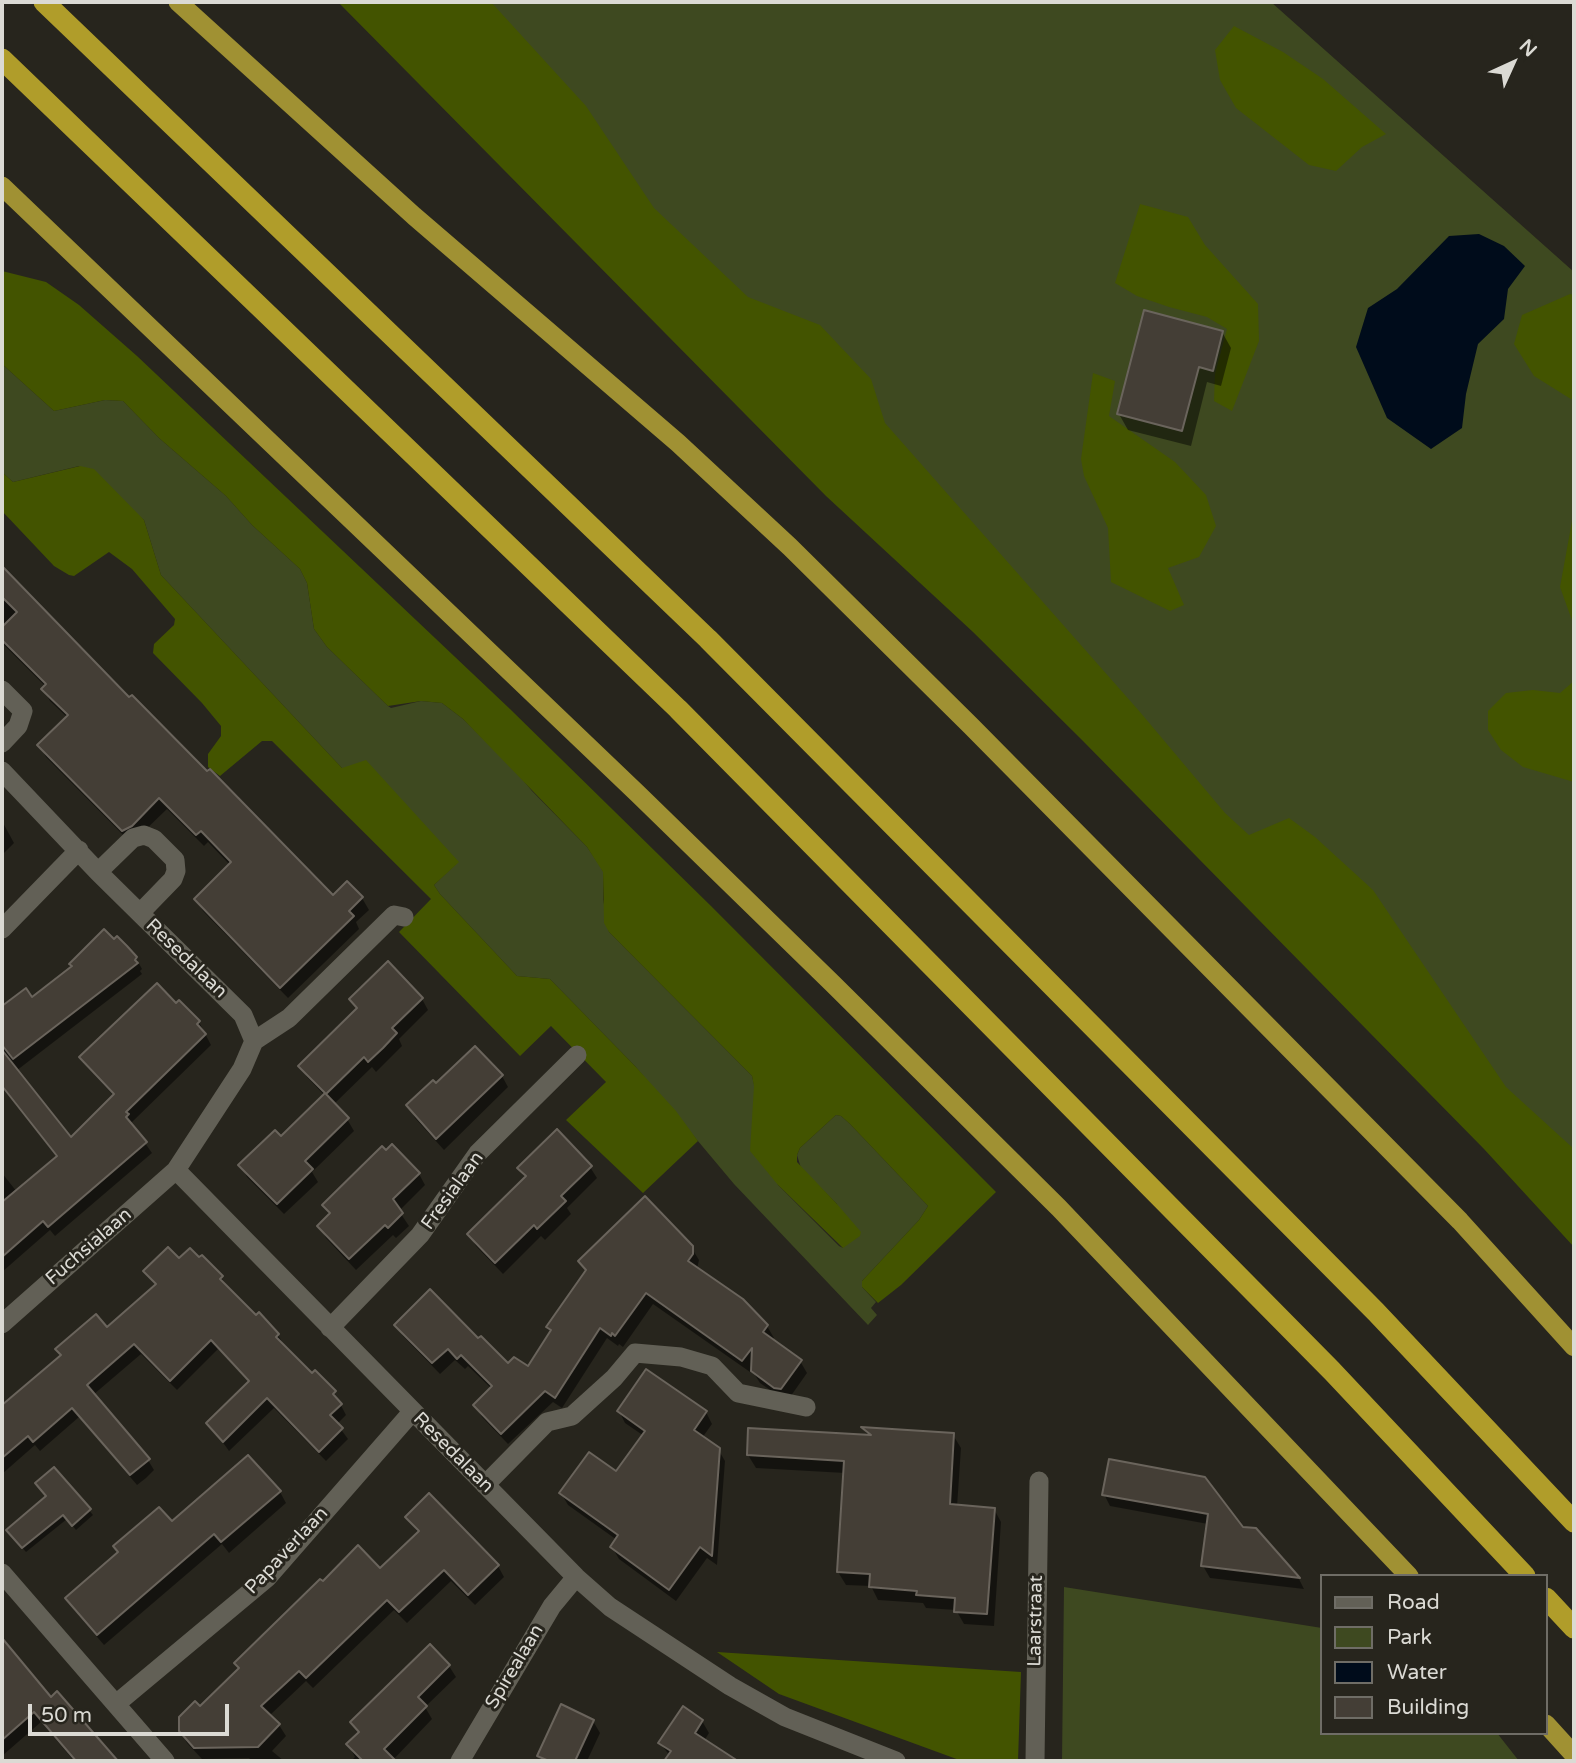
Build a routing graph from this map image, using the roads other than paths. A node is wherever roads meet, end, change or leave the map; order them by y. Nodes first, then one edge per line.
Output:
1 (44, 2) edge
2 (177, 2) edge
3 (2, 59) edge
4 (2, 186) edge
5 (2, 690) edge
6 (2, 743) edge
7 (2, 771) edge
8 (79, 850) junction
9 (98, 872) junction
10 (140, 913) junction
11 (404, 917) dead end
12 (2, 929) edge
13 (254, 1041) junction
14 (577, 1055) dead end
15 (176, 1171) junction
16 (2, 1324) edge
17 (330, 1328) junction
18 (1574, 1347) edge
19 (806, 1407) dead end
20 (412, 1412) junction
21 (1039, 1481) dead end
22 (485, 1485) junction
23 (1574, 1522) edge
24 (2, 1573) edge
25 (1407, 1574) edge
26 (1523, 1574) edge
27 (576, 1577) junction
28 (1548, 1600) edge
29 (1574, 1628) edge
30 (116, 1704) junction
31 (1548, 1726) edge
32 (1574, 1755) edge
33 (165, 1761) edge
34 (460, 1761) edge
35 (896, 1761) edge
36 (1035, 1761) edge

1 - 23 highway
2 - 18 highway
3 - 26 highway
4 - 25 highway
5 - 6 street
7 - 8 street, Resedalaan
8 - 9 street, Resedalaan
8 - 12 street
9 - 10 street, Resedalaan
9 - 10 street, Resedalaan
10 - 13 street, Resedalaan
11 - 13 street
13 - 15 street
14 - 17 street, Fresialaan
15 - 16 street, Fuchsialaan
15 - 17 street, Resedalaan
17 - 20 street, Resedalaan
19 - 22 street
20 - 22 street, Resedalaan
20 - 30 street, Papaverlaan
21 - 36 street, Laarstraat
22 - 27 street, Resedalaan
24 - 30 street
27 - 34 street, Spirealaan
27 - 35 street, Resedalaan
28 - 29 highway
30 - 33 street
31 - 32 highway

